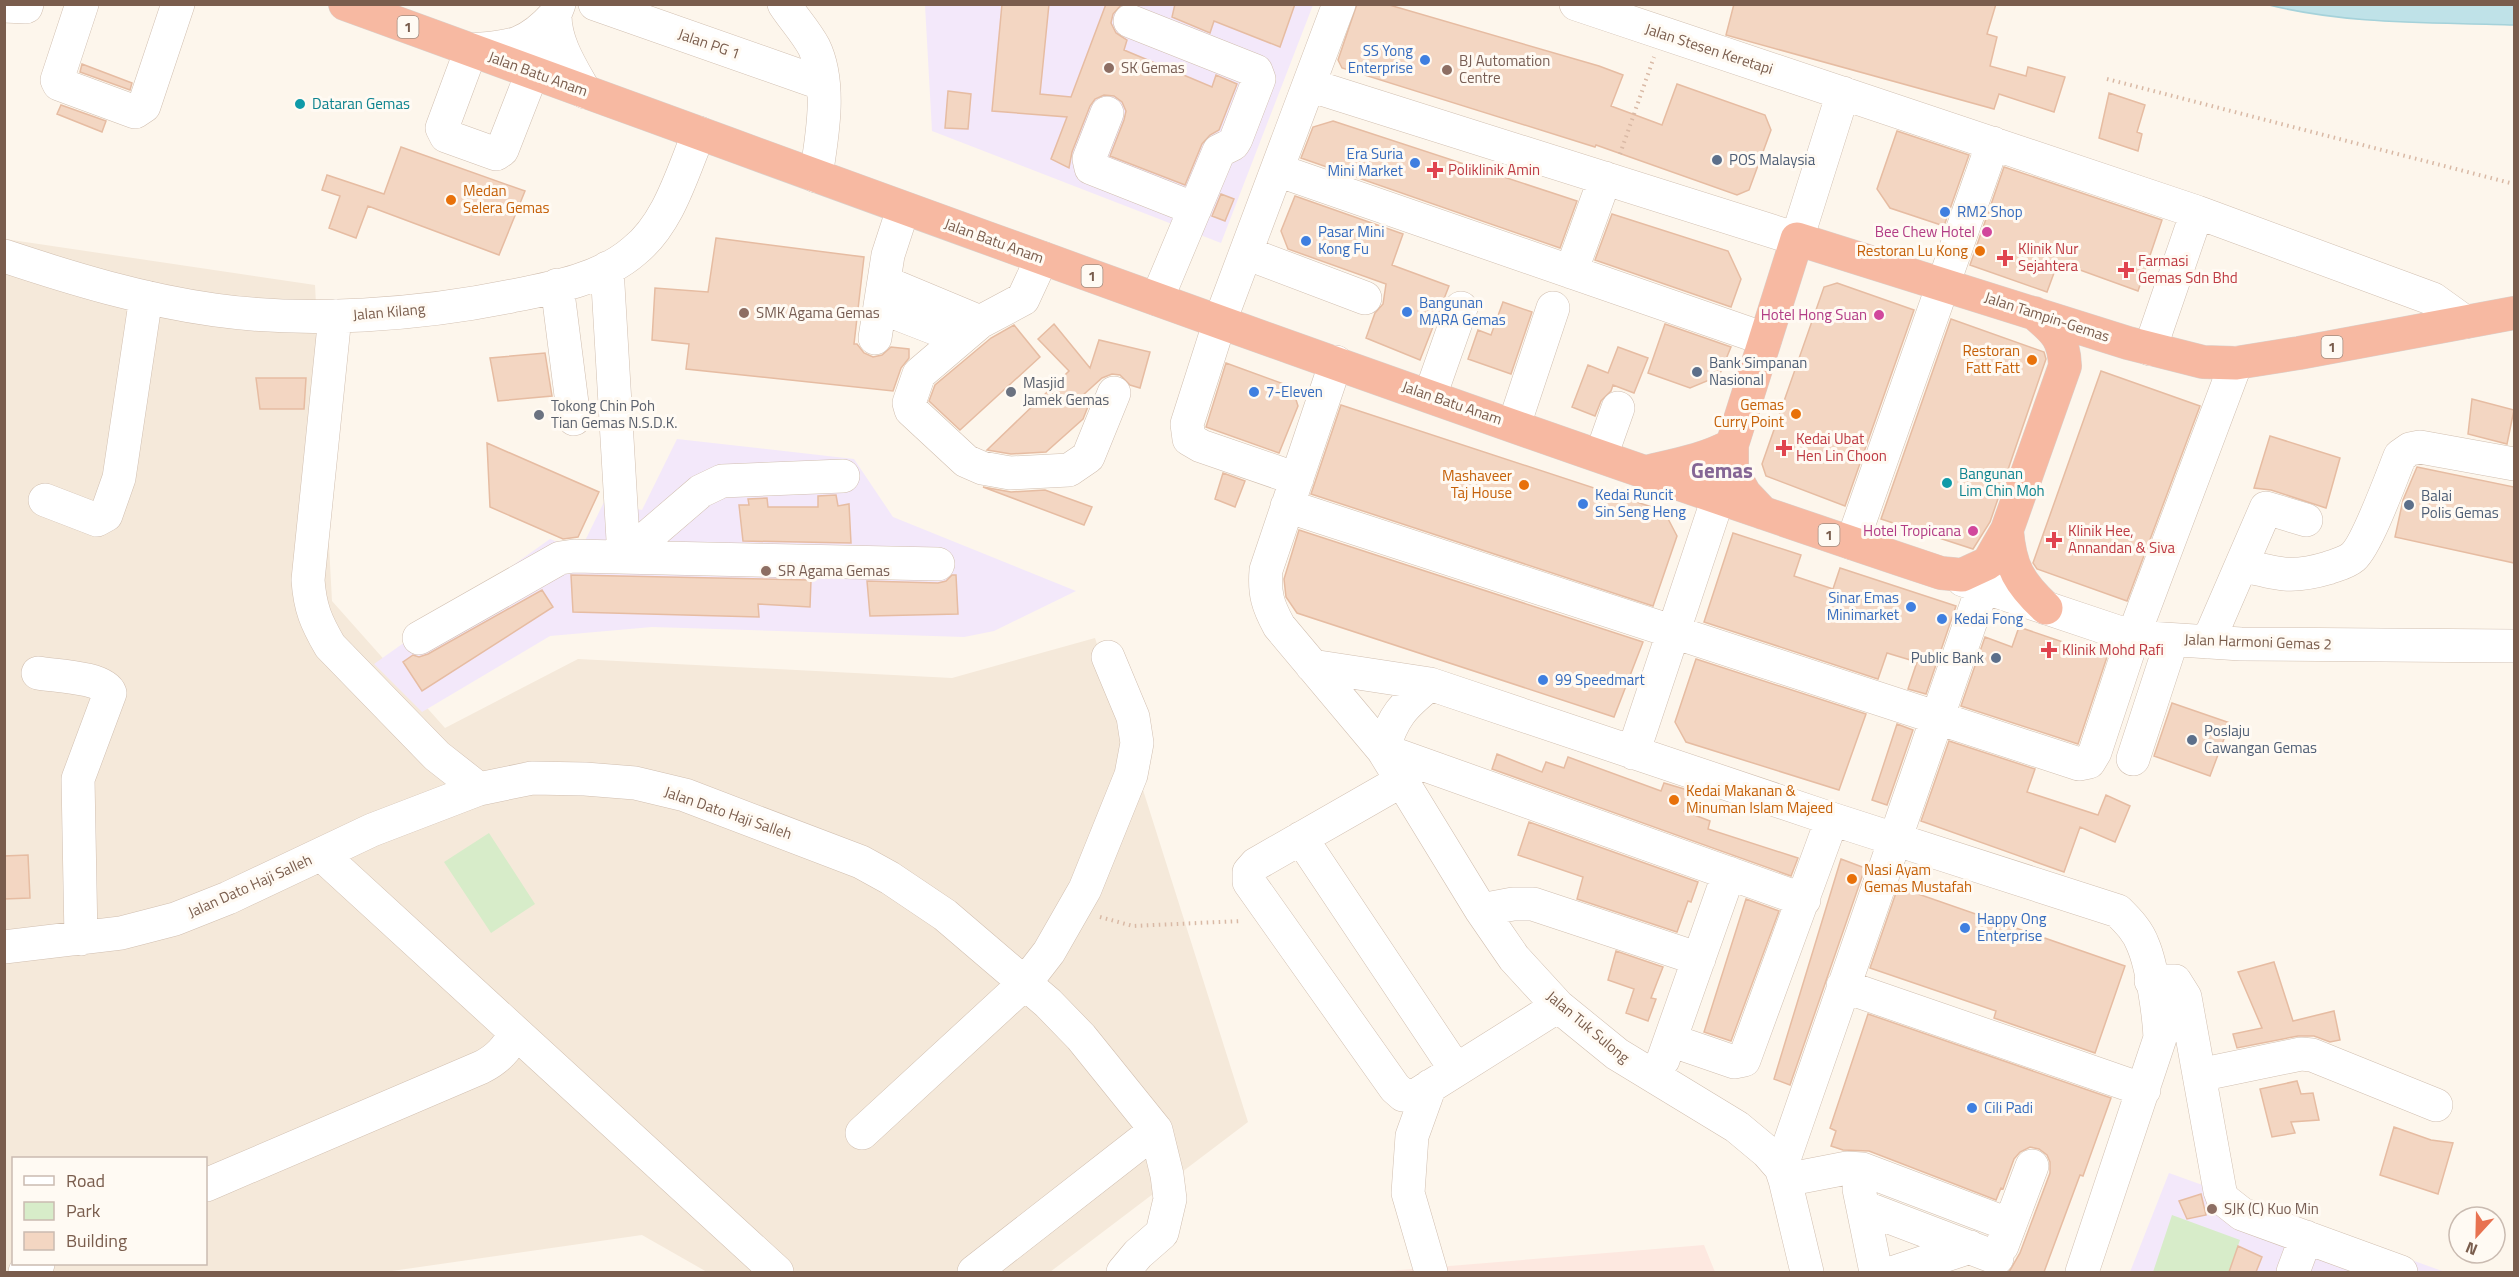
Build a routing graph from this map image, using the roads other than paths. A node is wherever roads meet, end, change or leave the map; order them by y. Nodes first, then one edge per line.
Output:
1 (27, 4) edge
2 (82, 4) edge
3 (178, 4) edge
4 (345, 4) edge
5 (595, 4) edge
6 (784, 4) edge
7 (1339, 4) edge
8 (1576, 4) edge
9 (4, 6) edge
10 (557, 10) edge
11 (1658, 19) edge
12 (1130, 21) dead end
13 (471, 50) junction
14 (533, 72) junction
15 (824, 84) junction
16 (1309, 85) junction
17 (585, 92) junction
18 (1843, 93) junction
19 (1107, 113) dead end
20 (699, 133) junction
21 (1993, 143) junction
22 (1277, 170) junction
23 (816, 176) junction
24 (1608, 179) junction
25 (903, 209) junction
26 (1196, 209) junction
27 (2197, 212) junction
28 (1797, 239) junction
29 (1246, 253) junction
30 (4, 256) edge
31 (1042, 258) junction
32 (607, 268) junction
33 (1571, 272) junction
34 (557, 285) junction
35 (1945, 285) junction
36 (146, 297) junction
37 (1365, 298) dead end
38 (1157, 299) junction
39 (1461, 308) dead end
40 (1553, 308) dead end
41 (2034, 313) junction
42 (2514, 313) edge
43 (334, 316) junction
44 (1220, 321) junction
45 (2465, 322) junction
46 (970, 330) junction
47 (1765, 339) junction
48 (2139, 346) junction
49 (1336, 362) junction
50 (2236, 363) junction
51 (2065, 366) junction
52 (1114, 393) dead end
53 (1430, 396) junction
54 (1618, 408) dead end
55 (574, 419) dead end
56 (1514, 425) junction
57 (1732, 445) junction
58 (1601, 456) junction
59 (2514, 464) edge
60 (1645, 472) junction
61 (843, 476) dead end
62 (1292, 492) junction
63 (1718, 498) junction
64 (45, 500) dead end
65 (1763, 513) junction
66 (2306, 520) dead end
67 (2007, 530) junction
68 (1852, 543) junction
69 (624, 557) junction
70 (938, 564) dead end
71 (2242, 565) junction
72 (1941, 573) junction
73 (1983, 586) junction
74 (2046, 608) junction
75 (1673, 633) junction
76 (2133, 637) junction
77 (419, 638) dead end
78 (2172, 640) junction
79 (2208, 642) junction
80 (2514, 646) edge
81 (1108, 657) dead end
82 (1312, 666) junction
83 (38, 673) dead end
84 (1430, 684) junction
85 (1935, 719) junction
86 (1383, 750) junction
87 (1633, 753) junction
88 (2133, 759) dead end
89 (1401, 781) junction
90 (479, 789) junction
91 (1832, 819) junction
92 (1301, 838) junction
93 (1893, 838) junction
94 (322, 855) junction
95 (1729, 873) junction
96 (1804, 900) junction
97 (1481, 910) junction
98 (81, 939) junction
99 (4, 947) edge
100 (1699, 959) junction
101 (2151, 981) junction
102 (1025, 983) junction
103 (1843, 986) junction
104 (1558, 1006) junction
105 (516, 1033) junction
106 (1670, 1040) junction
107 (2199, 1075) junction
108 (1443, 1078) junction
109 (1656, 1079) junction
110 (2144, 1090) junction
111 (2436, 1105) dead end
112 (1156, 1130) junction
113 (862, 1133) dead end
114 (2032, 1166) dead end
115 (1854, 1168) junction
116 (1783, 1174) junction
117 (207, 1185) edge
118 (1863, 1207) junction
119 (2010, 1225) junction
120 (1922, 1230) junction
121 (2306, 1237) junction
122 (1873, 1258) edge
123 (1986, 1259) edge
124 (773, 1271) edge
125 (974, 1272) edge
126 (1123, 1272) edge
127 (1431, 1272) edge
128 (1807, 1272) edge
129 (1895, 1272) edge
130 (2082, 1272) edge
131 (2294, 1272) edge
132 (2401, 1272) edge

1 - 9 street
2 - 3 street
4 - 13 highway, Jalan Batu Anam / 1
5 - 15 street, Jalan PG 1
6 - 15 street
7 - 16 street
8 - 11 street, Jalan Stesen Keretapi
10 - 13 street
10 - 14 street
10 - 17 street
11 - 18 street, Jalan Stesen Keretapi
12 - 26 street
13 - 14 highway, Jalan Batu Anam / 1
13 - 14 street
14 - 17 highway, Jalan Batu Anam / 1
15 - 23 street
16 - 22 street
16 - 24 street
17 - 20 highway, Jalan Batu Anam / 1
18 - 21 street, Jalan Stesen Keretapi
18 - 28 street
19 - 26 street
20 - 23 highway, Jalan Batu Anam / 1
20 - 32 street, Jalan Kilang
21 - 27 street, Jalan Stesen Keretapi
21 - 35 street
22 - 29 street
22 - 33 street
23 - 25 highway, Jalan Batu Anam / 1
24 - 28 street
24 - 33 street
25 - 31 highway, Jalan Batu Anam / 1
25 - 46 street
26 - 38 street
27 - 45 street, Jalan Stesen Keretapi
27 - 48 street
28 - 35 highway, Jalan Tampin-Gemas / 1
28 - 47 highway
29 - 37 street
29 - 44 street
30 - 36 street, Jalan Kilang
31 - 38 highway, Jalan Batu Anam / 1
31 - 46 street
32 - 34 street, Jalan Kilang
32 - 69 street
33 - 47 street
34 - 43 street, Jalan Kilang
34 - 55 street
35 - 41 highway, Jalan Tampin-Gemas / 1
35 - 68 street
36 - 43 street, Jalan Kilang
36 - 64 street
38 - 44 highway, Jalan Batu Anam / 1
39 - 53 street
40 - 56 street
41 - 48 highway, Jalan Tampin-Gemas / 1
41 - 51 highway
42 - 45 highway, Jalan Tampin-Gemas / 1
43 - 90 street
44 - 49 highway, Jalan Batu Anam / 1
44 - 62 street
45 - 50 highway, Jalan Tampin-Gemas / 1
46 - 52 street
47 - 57 highway
48 - 50 highway, Jalan Tampin-Gemas / 1
48 - 51 highway, 1
49 - 53 highway, Jalan Batu Anam / 1
49 - 62 street, Jalan Tuk Sulong
50 - 76 street
51 - 67 highway, 1
53 - 56 highway, Jalan Batu Anam / 1
54 - 58 street
56 - 58 highway, Jalan Batu Anam / 1
57 - 60 highway
57 - 65 highway
58 - 60 highway, Jalan Batu Anam / 1
59 - 71 street
60 - 63 highway, 1
61 - 69 street
62 - 75 street
62 - 82 street, Jalan Tuk Sulong
63 - 65 highway, 1
63 - 75 street
65 - 68 highway, 1
66 - 71 street
67 - 72 highway, 1
67 - 74 highway
68 - 72 highway, 1
69 - 70 street
69 - 77 street
71 - 79 street
72 - 73 street, Jalan Harmoni Gemas 2
73 - 74 street, Jalan Harmoni Gemas 2
73 - 85 street
74 - 76 street, Jalan Harmoni Gemas 2
75 - 85 street
75 - 87 street
76 - 78 street, Jalan Harmoni Gemas 2
76 - 85 street
78 - 79 street, Jalan Harmoni Gemas 2
78 - 88 street
79 - 80 street, Jalan Harmoni Gemas 2
81 - 102 street
82 - 84 street
82 - 86 street, Jalan Tuk Sulong
83 - 98 street
84 - 86 street
84 - 87 street
85 - 93 street
86 - 89 street, Jalan Tuk Sulong
86 - 95 street
87 - 91 street
89 - 92 street
89 - 97 street, Jalan Tuk Sulong
90 - 94 street, Jalan Dato Haji Salleh
90 - 102 street, Jalan Dato Haji Salleh
91 - 93 street
91 - 96 street
92 - 108 street
92 - 108 street
93 - 101 street
93 - 103 street
94 - 98 street, Jalan Dato Haji Salleh
94 - 105 street
95 - 96 street
95 - 100 street
96 - 106 street
97 - 100 street
97 - 104 street, Jalan Tuk Sulong
98 - 99 street, Jalan Dato Haji Salleh
100 - 106 street
101 - 107 street
101 - 110 street
102 - 112 street, Jalan Dato Haji Salleh
102 - 113 street
103 - 110 street
103 - 116 street
104 - 108 street
104 - 109 street, Jalan Tuk Sulong
105 - 117 street
105 - 124 street
106 - 109 street
107 - 111 street
107 - 121 street
108 - 127 street
109 - 116 street, Jalan Tuk Sulong
110 - 130 street
112 - 125 street
112 - 126 street
114 - 119 street
115 - 116 street
115 - 118 street
115 - 119 street
116 - 128 street, Jalan Tuk Sulong
118 - 120 street
118 - 122 street
119 - 123 street
120 - 122 street
120 - 123 street
121 - 131 street
121 - 132 street
123 - 129 street

